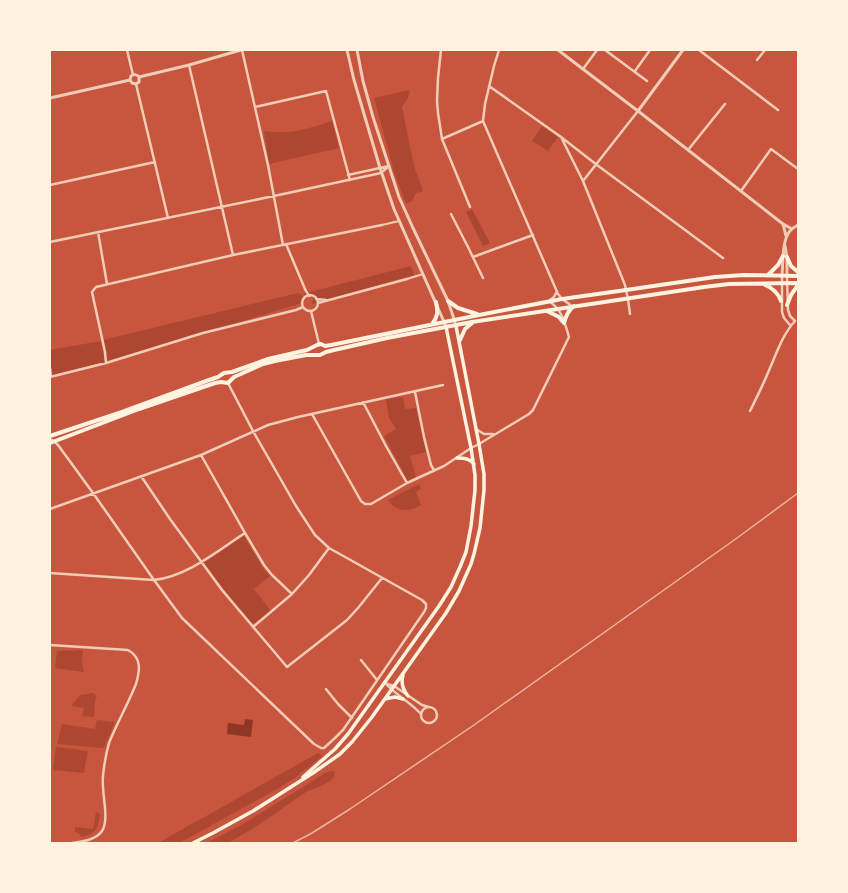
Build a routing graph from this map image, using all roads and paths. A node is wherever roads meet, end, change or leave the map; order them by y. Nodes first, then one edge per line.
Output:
1 (127, 50) edge
2 (242, 50) edge
3 (347, 50) edge
4 (358, 50) edge
5 (441, 50) edge
6 (499, 50) edge
7 (558, 50) edge
8 (597, 50) edge
9 (605, 50) edge
10 (650, 50) edge
11 (683, 50) edge
12 (699, 50) edge
13 (765, 50) edge
14 (757, 60) dead end
15 (188, 65) junction
16 (583, 69) junction
17 (635, 72) junction
18 (133, 75) junction
19 (139, 77) junction
20 (130, 80) junction
21 (647, 81) dead end
22 (136, 84) junction
23 (489, 86) junction
24 (50, 98) edge
25 (725, 104) dead end
26 (255, 107) junction
27 (778, 110) dead end
28 (638, 111) junction
29 (483, 121) junction
30 (561, 137) junction
31 (442, 139) junction
32 (688, 150) junction
33 (155, 162) junction
34 (597, 165) junction
35 (389, 166) junction
36 (380, 168) junction
37 (798, 169) edge
38 (381, 173) junction
39 (348, 175) junction
40 (350, 180) junction
41 (584, 181) junction
42 (50, 184) edge
43 (741, 191) junction
44 (274, 196) junction
45 (221, 207) junction
46 (470, 207) dead end
47 (451, 214) dead end
48 (168, 218) junction
49 (399, 222) junction
50 (783, 224) junction
51 (382, 225) joint
52 (798, 225) edge
53 (792, 229) junction
54 (98, 232) junction
55 (533, 235) junction
56 (786, 239) junction
57 (50, 242) edge
58 (285, 244) junction
59 (233, 255) junction
60 (473, 257) junction
61 (785, 257) junction
62 (722, 258) dead end
63 (798, 272) edge
64 (422, 274) junction
65 (768, 275) junction
66 (782, 276) junction
67 (787, 276) junction
68 (798, 276) edge
69 (483, 278) dead end
70 (407, 279) joint
71 (781, 283) junction
72 (787, 283) junction
73 (107, 284) junction
74 (760, 284) junction
75 (798, 284) edge
76 (626, 290) junction
77 (557, 291) junction
78 (308, 297) junction
79 (316, 299) junction
80 (562, 299) junction
81 (628, 299) junction
82 (327, 300) junction
83 (448, 301) junction
84 (781, 301) junction
85 (303, 302) junction
86 (436, 302) junction
87 (548, 302) junction
88 (318, 303) junction
89 (787, 305) junction
90 (573, 306) junction
91 (304, 307) junction
92 (558, 309) junction
93 (296, 310) junction
94 (311, 311) junction
95 (546, 311) junction
96 (630, 314) dead end
97 (479, 315) junction
98 (455, 320) junction
99 (444, 322) junction
100 (472, 322) junction
101 (564, 323) junction
102 (432, 324) junction
103 (790, 325) junction
104 (456, 326) junction
105 (446, 327) junction
106 (460, 340) junction
107 (318, 345) junction
108 (324, 353) junction
109 (317, 355) junction
110 (106, 363) junction
111 (50, 368) edge
112 (228, 373) junction
113 (222, 375) junction
114 (51, 377) edge
115 (227, 382) junction
116 (443, 385) dead end
117 (415, 392) junction
118 (363, 402) junction
119 (750, 411) dead end
120 (312, 414) junction
121 (476, 428) junction
122 (253, 431) junction
123 (496, 434) junction
124 (51, 440) edge
125 (479, 444) junction
126 (471, 448) junction
127 (201, 455) junction
128 (457, 458) junction
129 (474, 464) junction
130 (434, 470) junction
131 (141, 476) junction
132 (407, 483) junction
133 (93, 494) junction
134 (50, 509) edge
135 (245, 533) junction
136 (328, 548) junction
137 (201, 562) junction
138 (50, 573) edge
139 (382, 578) junction
140 (154, 580) junction
141 (292, 594) junction
142 (253, 627) junction
143 (50, 645) edge
144 (361, 660) dead end
145 (404, 673) junction
146 (377, 680) junction
147 (384, 683) junction
148 (394, 686) junction
149 (326, 689) dead end
150 (391, 690) junction
151 (408, 696) junction
152 (384, 699) junction
153 (403, 699) junction
154 (429, 707) junction
155 (421, 714) junction
156 (352, 718) junction
157 (292, 786) junction
158 (72, 843) edge
159 (193, 843) edge

1 - 18 street
2 - 15 street
2 - 26 street
3 - 36 street
4 - 35 street
5 - 31 street
6 - 23 street
7 - 16 street
8 - 16 street
9 - 17 street
10 - 17 street
11 - 28 street
12 - 27 street
13 - 14 street
15 - 19 street
15 - 45 street
16 - 28 street
17 - 21 street
18 - 19 street
18 - 20 street
19 - 22 street
20 - 22 street
20 - 24 street
22 - 33 street
23 - 29 street
23 - 30 street
25 - 32 street
26 - 39 street
26 - 44 street
28 - 32 street
28 - 34 street
29 - 31 street
29 - 55 street
30 - 34 street
30 - 41 street
31 - 46 street
32 - 43 street
33 - 42 street
33 - 48 street
34 - 41 street
34 - 62 street
35 - 36 street
35 - 38 street
35 - 83 street
36 - 38 street
36 - 39 street
37 - 43 street
38 - 40 street
38 - 49 street
39 - 40 street
40 - 44 street
41 - 76 street
43 - 50 street
44 - 45 street
44 - 58 street
45 - 48 street
45 - 59 street
47 - 60 street
48 - 54 street
49 - 51 street
49 - 64 street
50 - 53 street
50 - 56 street
51 - 58 street
52 - 53 street
53 - 56 street
54 - 57 street
54 - 73 street
55 - 60 street
55 - 77 street
56 - 61 street
58 - 59 street
58 - 78 street
59 - 73 street
60 - 69 street
61 - 63 main road
61 - 65 main road
61 - 66 street
61 - 67 street
64 - 70 street
64 - 86 street
65 - 66 main road
65 - 76 main road
66 - 67 main road
66 - 71 street
67 - 68 main road
67 - 72 street
70 - 82 street
71 - 72 main road
71 - 74 main road
71 - 84 street
72 - 75 main road
72 - 89 street
73 - 110 street
74 - 81 main road
74 - 84 main road
75 - 89 main road
76 - 80 main road
76 - 81 street
77 - 80 street
77 - 87 street
78 - 79 street
78 - 85 street
79 - 82 street
79 - 88 street
80 - 87 main road
80 - 90 street
81 - 90 main road
81 - 96 street
82 - 88 street
83 - 97 main road
83 - 98 street
84 - 103 street
85 - 91 street
85 - 93 street
86 - 99 street
86 - 102 main road
87 - 92 street
87 - 97 main road
88 - 94 street
89 - 103 street
90 - 92 main road
90 - 101 main road
91 - 93 street
91 - 94 street
92 - 95 main road
92 - 101 street
93 - 110 street
94 - 107 street
95 - 100 main road
95 - 101 main road
97 - 98 main road
98 - 99 main road
98 - 104 street
99 - 102 main road
99 - 105 street
100 - 104 main road
100 - 106 main road
101 - 123 street
102 - 107 main road
103 - 119 street
104 - 105 main road
104 - 106 main road
105 - 108 main road
105 - 126 main road
106 - 121 main road
107 - 108 main road
107 - 109 main road
107 - 112 main road
108 - 109 main road
109 - 115 main road
110 - 114 street
111 - 114 street
112 - 113 main road
112 - 115 main road
113 - 115 main road
113 - 124 main road
115 - 122 street
115 - 124 main road
116 - 117 street
117 - 118 street
117 - 130 street
118 - 120 street
118 - 132 street
120 - 122 street
120 - 132 street
121 - 123 street
121 - 125 main road
122 - 127 street
122 - 136 street
123 - 125 street
124 - 133 street
125 - 126 street
125 - 145 main road
126 - 128 street
126 - 129 main road
127 - 131 street
127 - 135 street
128 - 129 main road
128 - 130 street
129 - 147 main road
130 - 132 street
131 - 133 street
131 - 137 street
133 - 134 street
133 - 140 street
135 - 137 street
135 - 141 street
136 - 139 street
136 - 141 street
137 - 140 street
137 - 142 street
138 - 140 street
139 - 142 street
139 - 146 street
140 - 156 street
141 - 142 street
143 - 158 street
144 - 146 street
145 - 148 main road
145 - 151 main road
146 - 156 street
147 - 148 street
147 - 150 street
147 - 157 main road
148 - 150 main road
148 - 151 street
149 - 156 street
150 - 152 main road
150 - 153 street
151 - 154 street
152 - 153 main road
152 - 157 main road
153 - 155 street
154 - 155 street
154 - 155 street
157 - 159 main road

